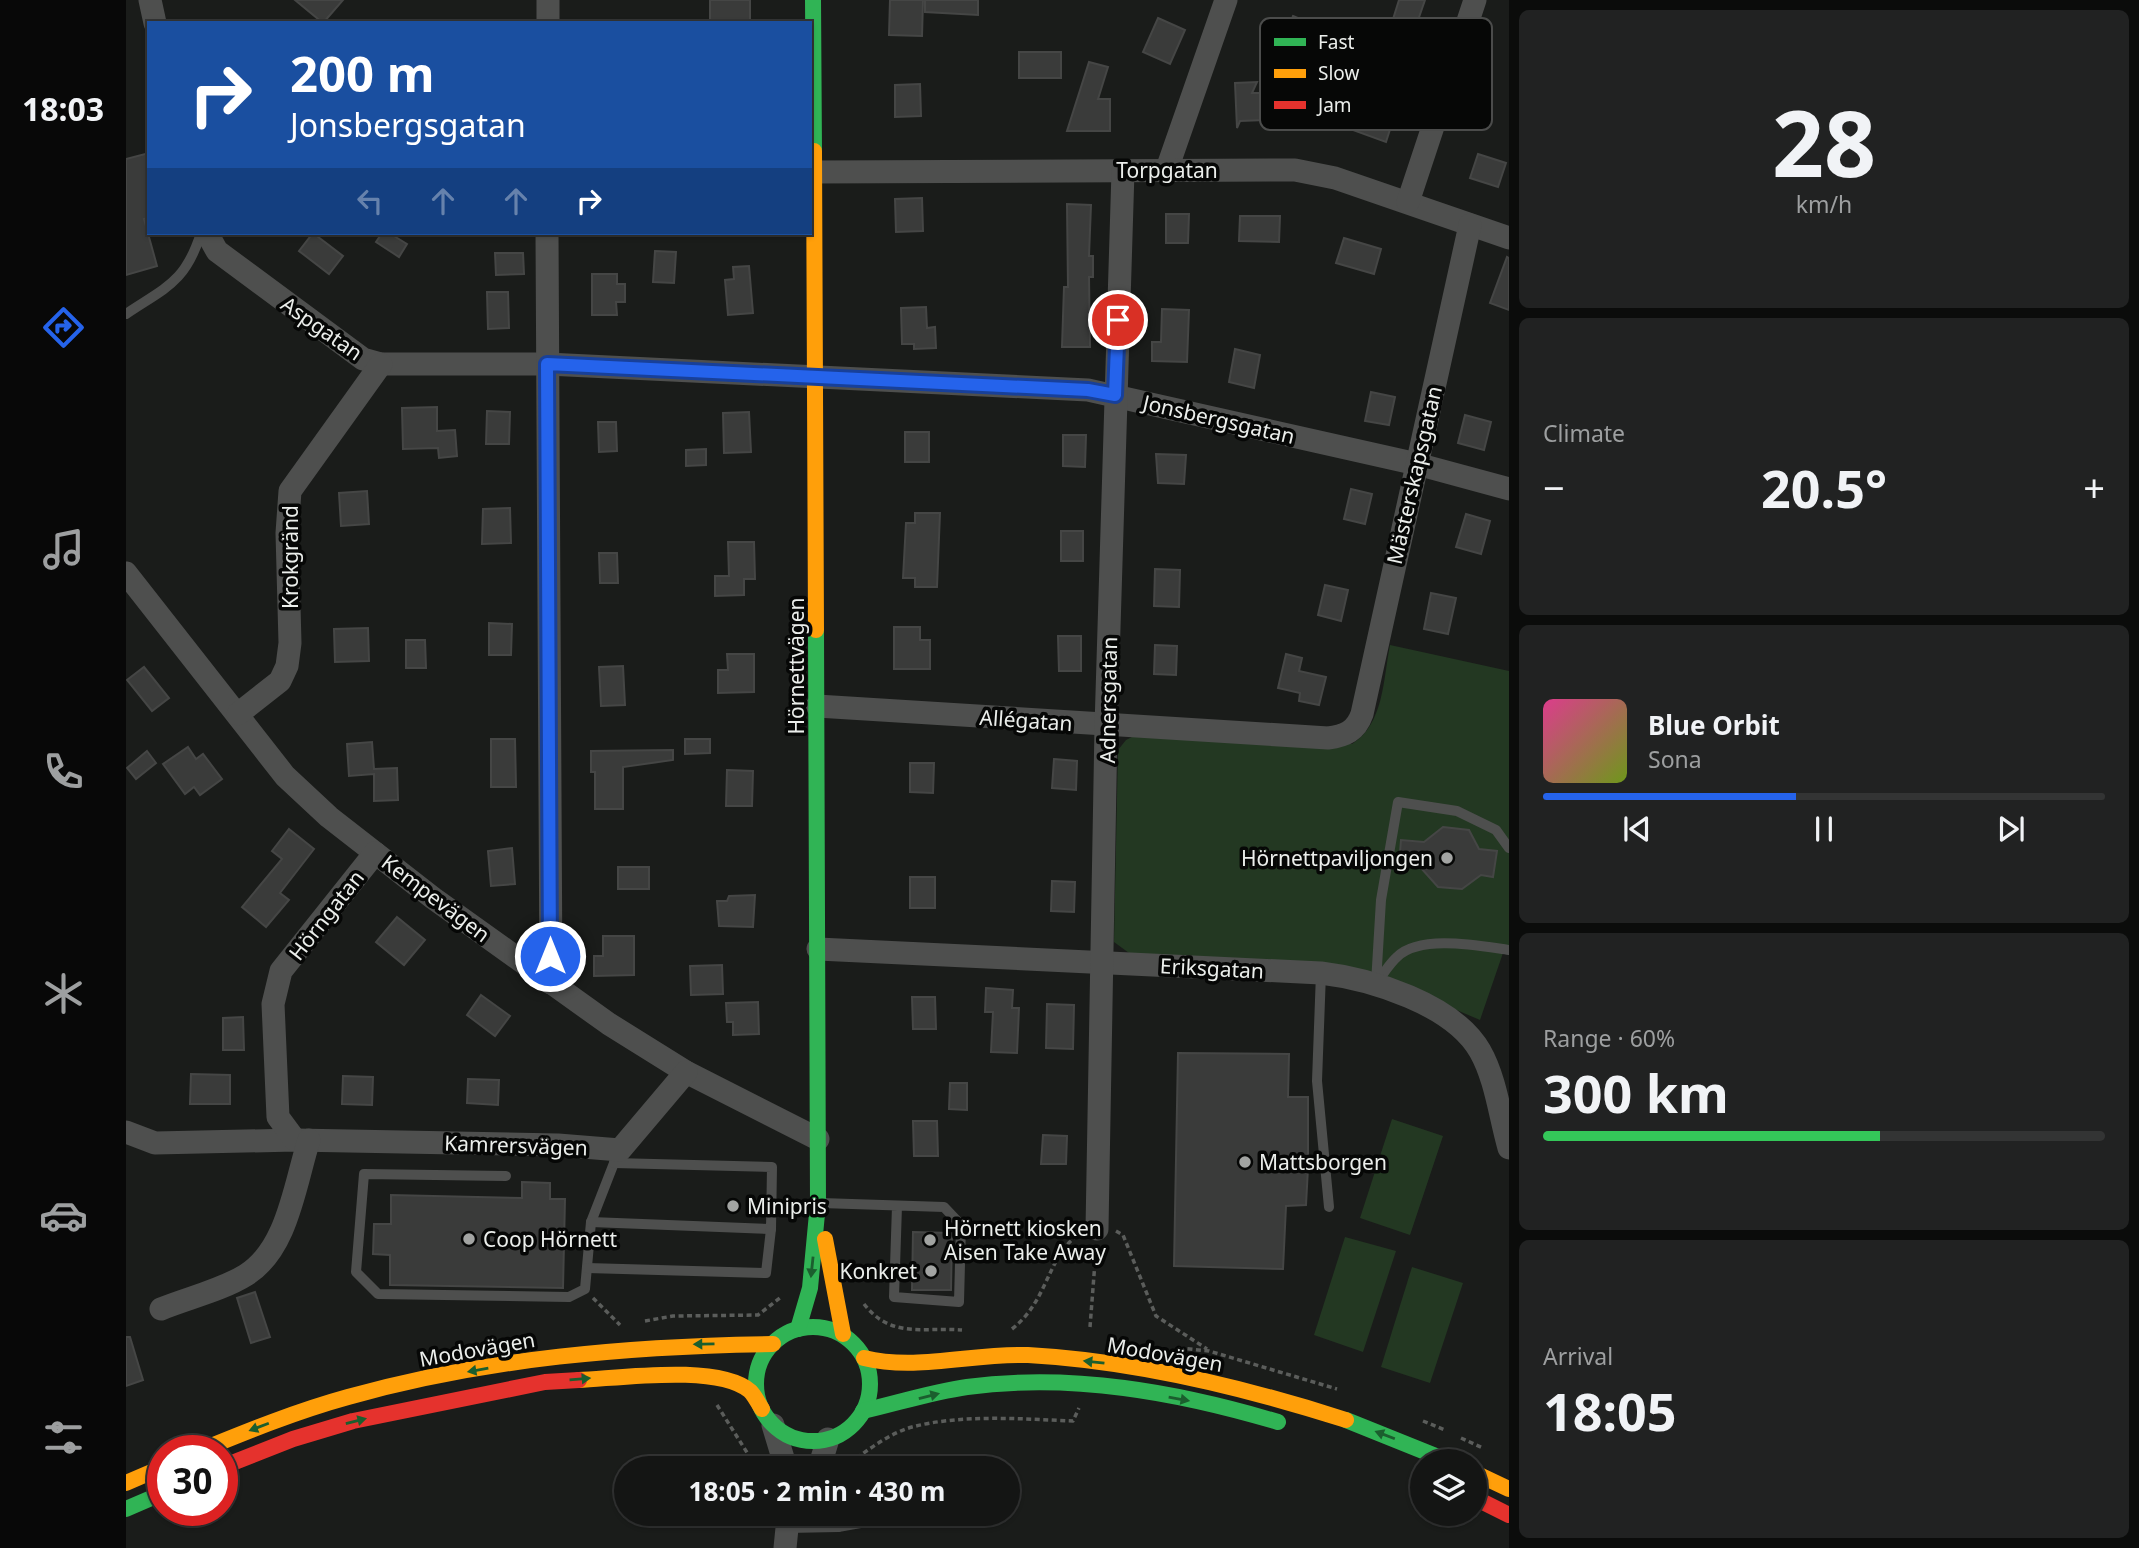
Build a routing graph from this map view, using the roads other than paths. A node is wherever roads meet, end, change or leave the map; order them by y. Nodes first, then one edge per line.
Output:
1 (150, 0) edge
2 (548, 0) edge
3 (813, 0) edge
4 (1226, 0) edge
5 (1475, 0) edge
6 (1469, 18) edge
7 (155, 21) edge
8 (548, 21) edge
9 (1432, 130) edge
10 (1167, 169) junction
11 (1123, 171) junction
12 (814, 172) junction
13 (1408, 202) junction
14 (1470, 225) junction
15 (200, 235) edge
16 (208, 235) edge
17 (547, 235) edge
18 (1509, 238) edge
19 (126, 314) edge
20 (381, 364) junction
21 (547, 364) junction
22 (817, 379) junction
23 (1115, 395) junction
24 (1417, 464) junction
25 (1509, 489) edge
26 (126, 573) edge
27 (817, 706) junction
28 (237, 714) junction
29 (1358, 725) joint
30 (1106, 726) junction
31 (1509, 848) edge
32 (375, 853) junction
33 (818, 949) junction
34 (1509, 950) edge
35 (1104, 962) junction
36 (1321, 973) junction
37 (551, 983) junction
38 (1376, 983) junction
39 (686, 1072) junction
40 (1507, 1130) edge
41 (126, 1132) edge
42 (818, 1139) junction
43 (302, 1140) junction
44 (617, 1156) junction
45 (506, 1175) dead end
46 (818, 1203) junction
47 (897, 1206) junction
48 (1329, 1207) dead end
49 (591, 1222) junction
50 (771, 1229) junction
51 (1097, 1229) road end
52 (587, 1268) junction
53 (161, 1309) dead end
54 (798, 1329) junction
55 (844, 1334) junction
56 (773, 1343) junction
57 (864, 1359) junction
58 (863, 1411) junction
59 (767, 1417) junction
60 (1292, 1426) dead end
61 (238, 1437) edge
62 (828, 1439) junction
63 (1418, 1449) edge
64 (782, 1456) edge
65 (823, 1456) edge
66 (238, 1461) edge
67 (147, 1474) edge
68 (1487, 1479) edge
69 (126, 1483) edge
70 (1509, 1489) edge
71 (147, 1500) edge
72 (1487, 1504) edge
73 (126, 1509) edge
74 (1509, 1515) edge
75 (788, 1526) edge
76 (844, 1526) edge
77 (838, 1527) joint

1 - 7 street
2 - 8 street
3 - 12 main road, Hörnettvägen
4 - 10 street
5 - 6 street
9 - 13 street
10 - 11 street, Torpgatan
10 - 13 street, Torpgatan
11 - 12 street, Torpgatan
11 - 23 street, Adnersgatan
12 - 22 main road, Hörnettvägen
13 - 14 street, Torpgatan
14 - 18 street, Torpgatan
14 - 24 street, Mästerskapsgatan
15 - 19 lane
16 - 20 street, Aspgatan
17 - 21 street
20 - 21 street, Aspgatan
20 - 28 street, Krokgränd
21 - 22 street, Jonsbergsgatan
21 - 37 street
22 - 23 street, Jonsbergsgatan
22 - 27 main road, Hörnettvägen
23 - 24 street, Jonsbergsgatan
23 - 30 street, Adnersgatan
24 - 25 street, Jonsbergsgatan
24 - 29 street, Mästerskapsgatan
26 - 28 street, Kempevägen
27 - 30 street, Allégatan
27 - 33 main road, Hörnettvägen
28 - 32 street, Kempevägen
29 - 30 street, Allégatan
30 - 35 street, Adnersgatan
31 - 38 lane
32 - 37 street, Kempevägen
32 - 43 street, Hörngatan
33 - 35 street, Eriksgatan
33 - 42 main road, Hörnettvägen
34 - 38 lane
35 - 36 street, Eriksgatan
35 - 51 street, Adnersgatan
36 - 38 street, Eriksgatan
36 - 48 lane
37 - 39 street, Kempevägen
38 - 40 street, Eriksgatan
39 - 42 street, Kempevägen
39 - 44 street
41 - 43 street, Kamrersvägen
42 - 46 main road, Hörnettvägen
43 - 44 street, Kamrersvägen
43 - 53 street
44 - 49 lane
44 - 50 lane
45 - 52 lane
46 - 47 lane
46 -> 54 main road, Hörnettvägen
46 - 55 main road
47 - 47 lane
49 - 50 lane
49 - 52 lane
50 - 52 lane
54 - 55 main road
54 - 56 main road
55 - 57 main road
56 - 59 main road
56 -> 61 main road, Modovägen
57 - 58 main road
63 -> 57 main road, Modovägen
58 -> 60 main road, Modovägen
58 - 62 main road
59 - 62 main road
59 - 64 street
66 -> 59 main road
62 - 65 street
67 - 69 main road
68 - 70 main road
71 - 73 main road
72 - 74 main road
75 - 77 lane
76 - 77 lane

